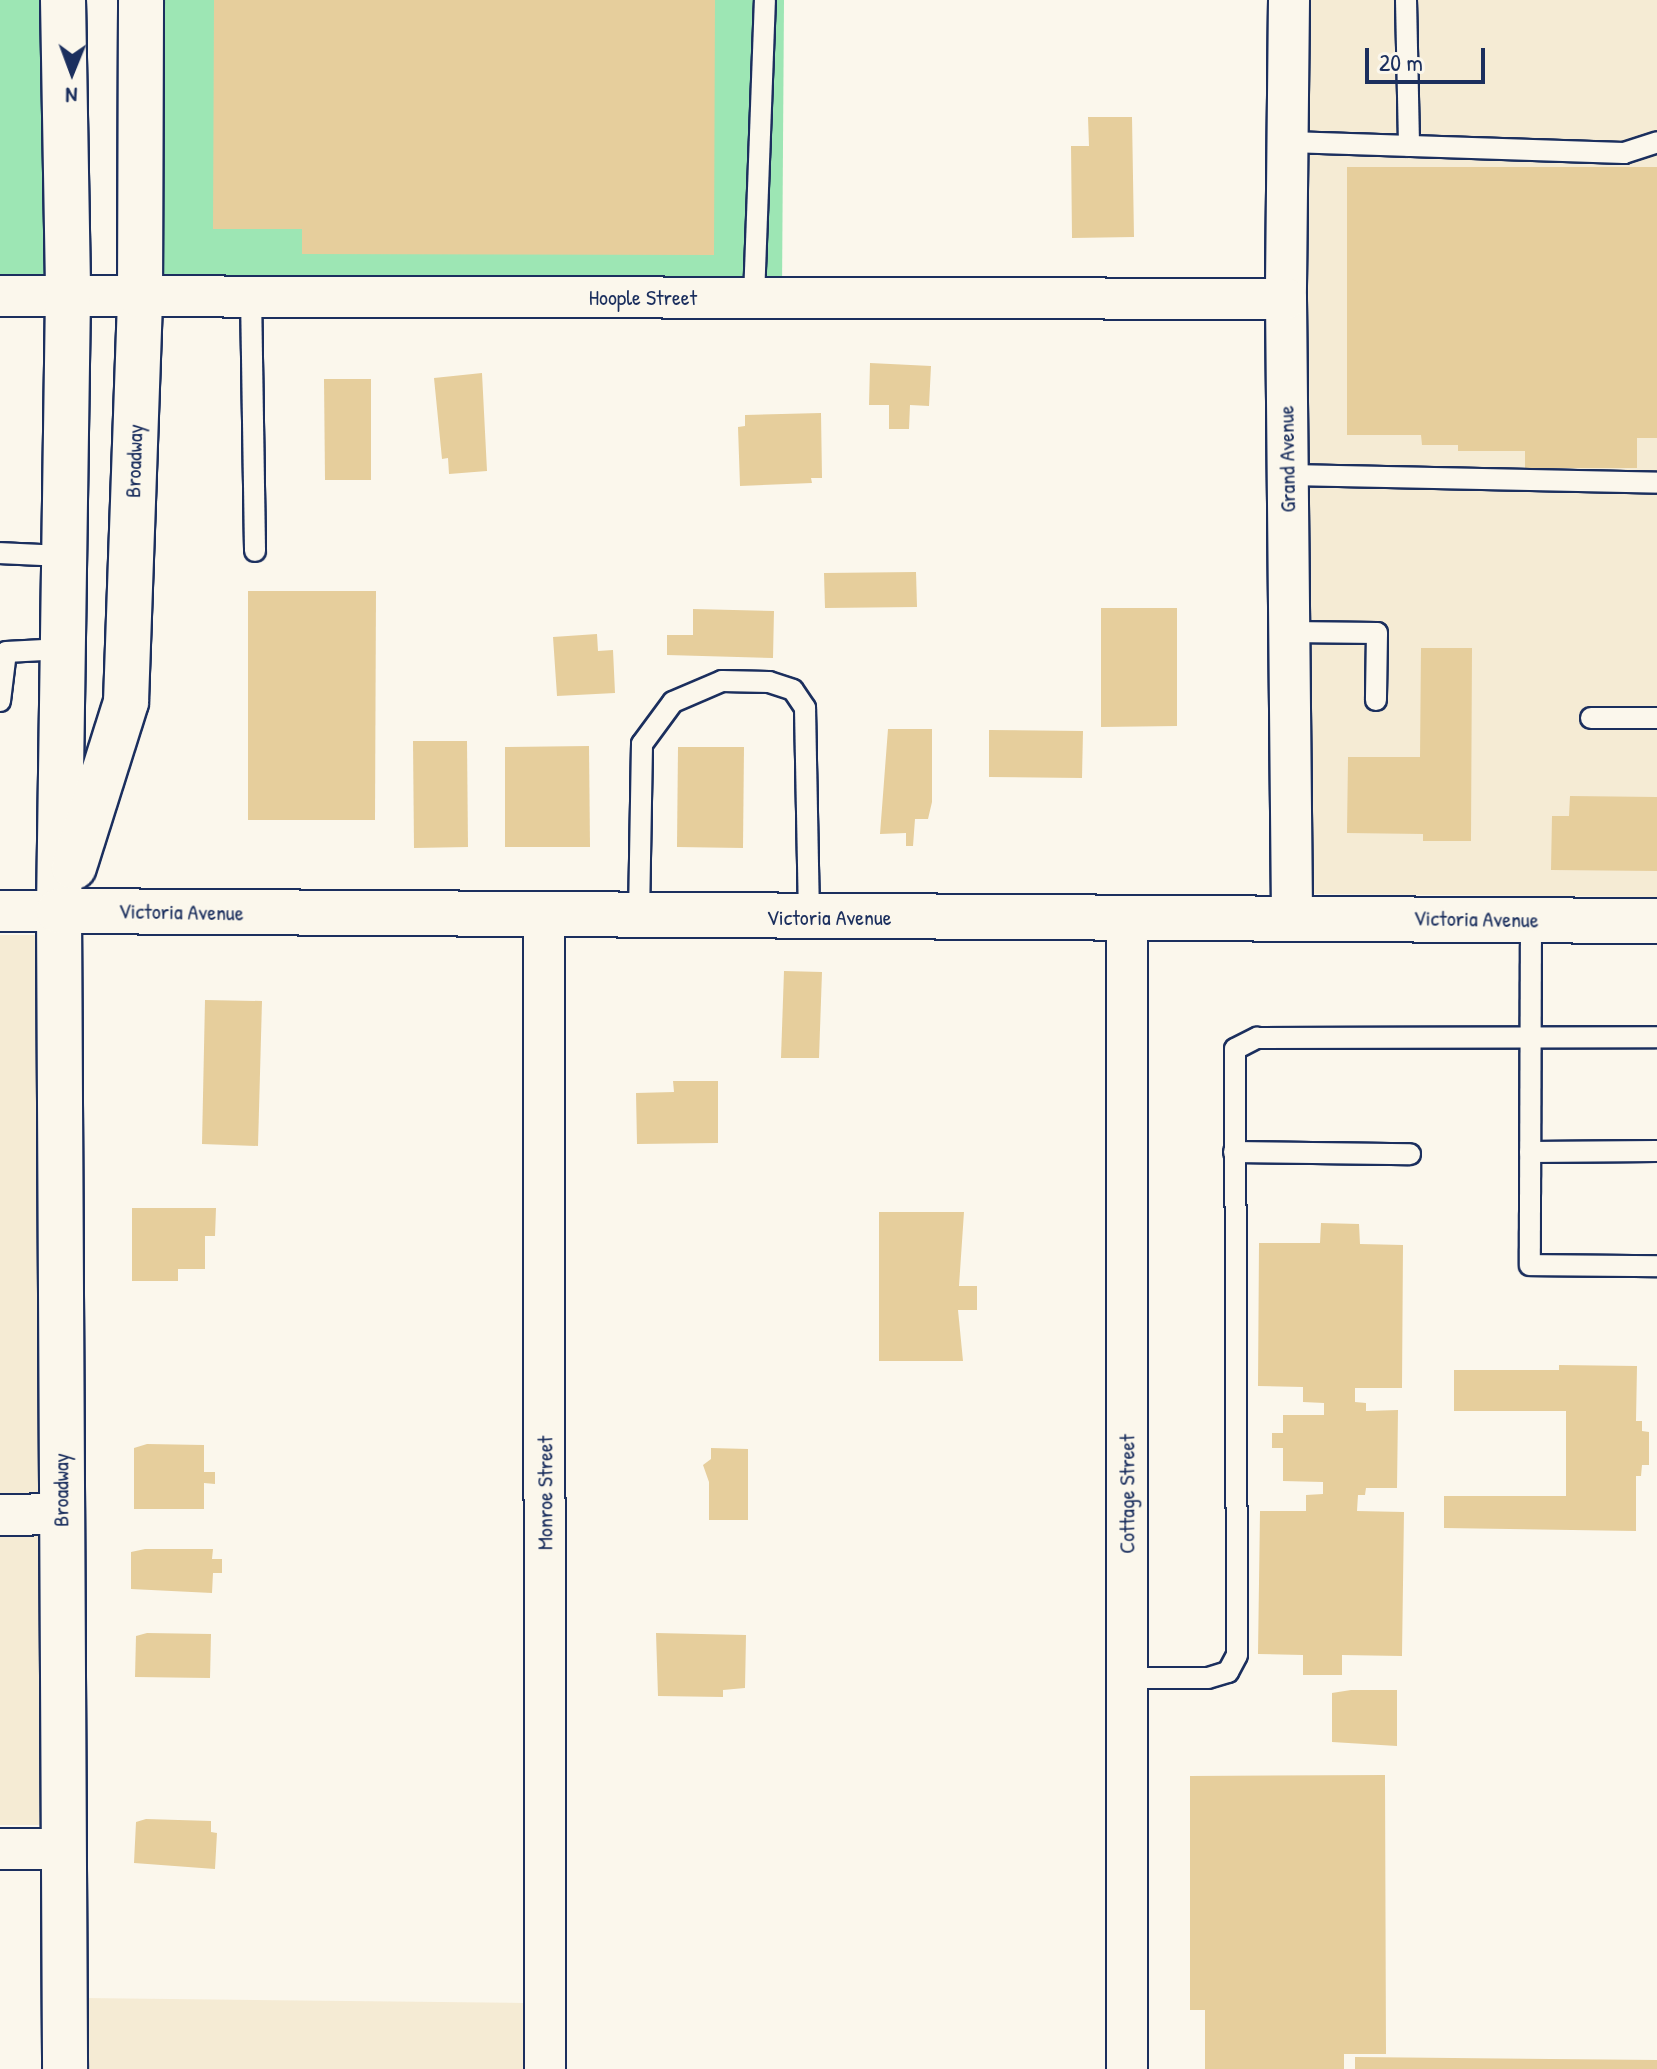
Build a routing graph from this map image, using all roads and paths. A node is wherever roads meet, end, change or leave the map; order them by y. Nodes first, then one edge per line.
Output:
1 (63, 0) edge
2 (141, 0) edge
3 (765, 0) edge
4 (1289, 0) edge
5 (1406, 0) edge
6 (1289, 142) junction
7 (1657, 142) edge
8 (1409, 146) junction
9 (251, 294) junction
10 (140, 295) junction
11 (0, 296) edge
12 (68, 296) junction
13 (754, 298) junction
14 (1286, 299) junction
15 (1288, 475) junction
16 (1657, 483) edge
17 (255, 551) dead end
18 (0, 553) edge
19 (64, 556) junction
20 (1289, 632) junction
21 (63, 649) junction
22 (1376, 700) dead end
23 (0, 701) edge
24 (1591, 718) dead end
25 (1657, 718) edge
26 (0, 911) edge
27 (59, 911) junction
28 (544, 916) junction
29 (639, 916) junction
30 (809, 917) junction
31 (1292, 918) junction
32 (1127, 920) junction
33 (1531, 920) junction
34 (1657, 921) edge
35 (1657, 1037) edge
36 (1529, 1038) junction
37 (1657, 1151) edge
38 (1234, 1152) junction
39 (1530, 1152) junction
40 (1410, 1154) dead end
41 (1657, 1266) edge
42 (61, 1514) junction
43 (0, 1515) edge
44 (1127, 1678) junction
45 (0, 1849) edge
46 (62, 1849) junction
47 (65, 2069) edge
48 (545, 2069) edge
49 (1127, 2069) edge

1 - 12 street, Broadway
2 - 10 street, Broadway
3 - 13 lane
4 - 6 street, Grand Avenue
5 - 8 lane
6 - 8 lane
6 - 14 street, Grand Avenue
7 - 8 lane
9 - 10 street, Hoople Street
9 - 13 street, Hoople Street
9 - 17 lane
10 - 12 street, Hoople Street
10 - 27 street, Broadway
11 - 12 street, Hoople Street
12 - 19 street, Broadway
13 - 14 street, Hoople Street
14 - 15 street, Grand Avenue
15 - 16 lane
15 - 20 street, Grand Avenue
18 - 19 lane
19 - 21 street, Broadway
20 - 22 lane
20 - 31 street, Grand Avenue
21 - 23 lane
21 - 27 street, Broadway
24 - 25 lane
26 - 27 street, Victoria Avenue
27 - 28 street, Victoria Avenue
27 - 42 street, Broadway
28 - 29 street, Victoria Avenue
28 - 48 street, Monroe Street
29 - 30 street, Victoria Avenue
29 - 30 lane
30 - 32 street, Victoria Avenue
31 - 32 street, Victoria Avenue
31 - 33 street, Victoria Avenue
32 - 44 street, Cottage Street
33 - 34 street, Victoria Avenue
33 - 36 lane
35 - 36 lane
36 - 38 lane
36 - 39 lane
37 - 39 lane
38 - 40 lane
38 - 44 lane
39 - 41 lane
42 - 43 street
42 - 46 street, Broadway
44 - 49 street, Cottage Street
45 - 46 street
46 - 47 street, Broadway

